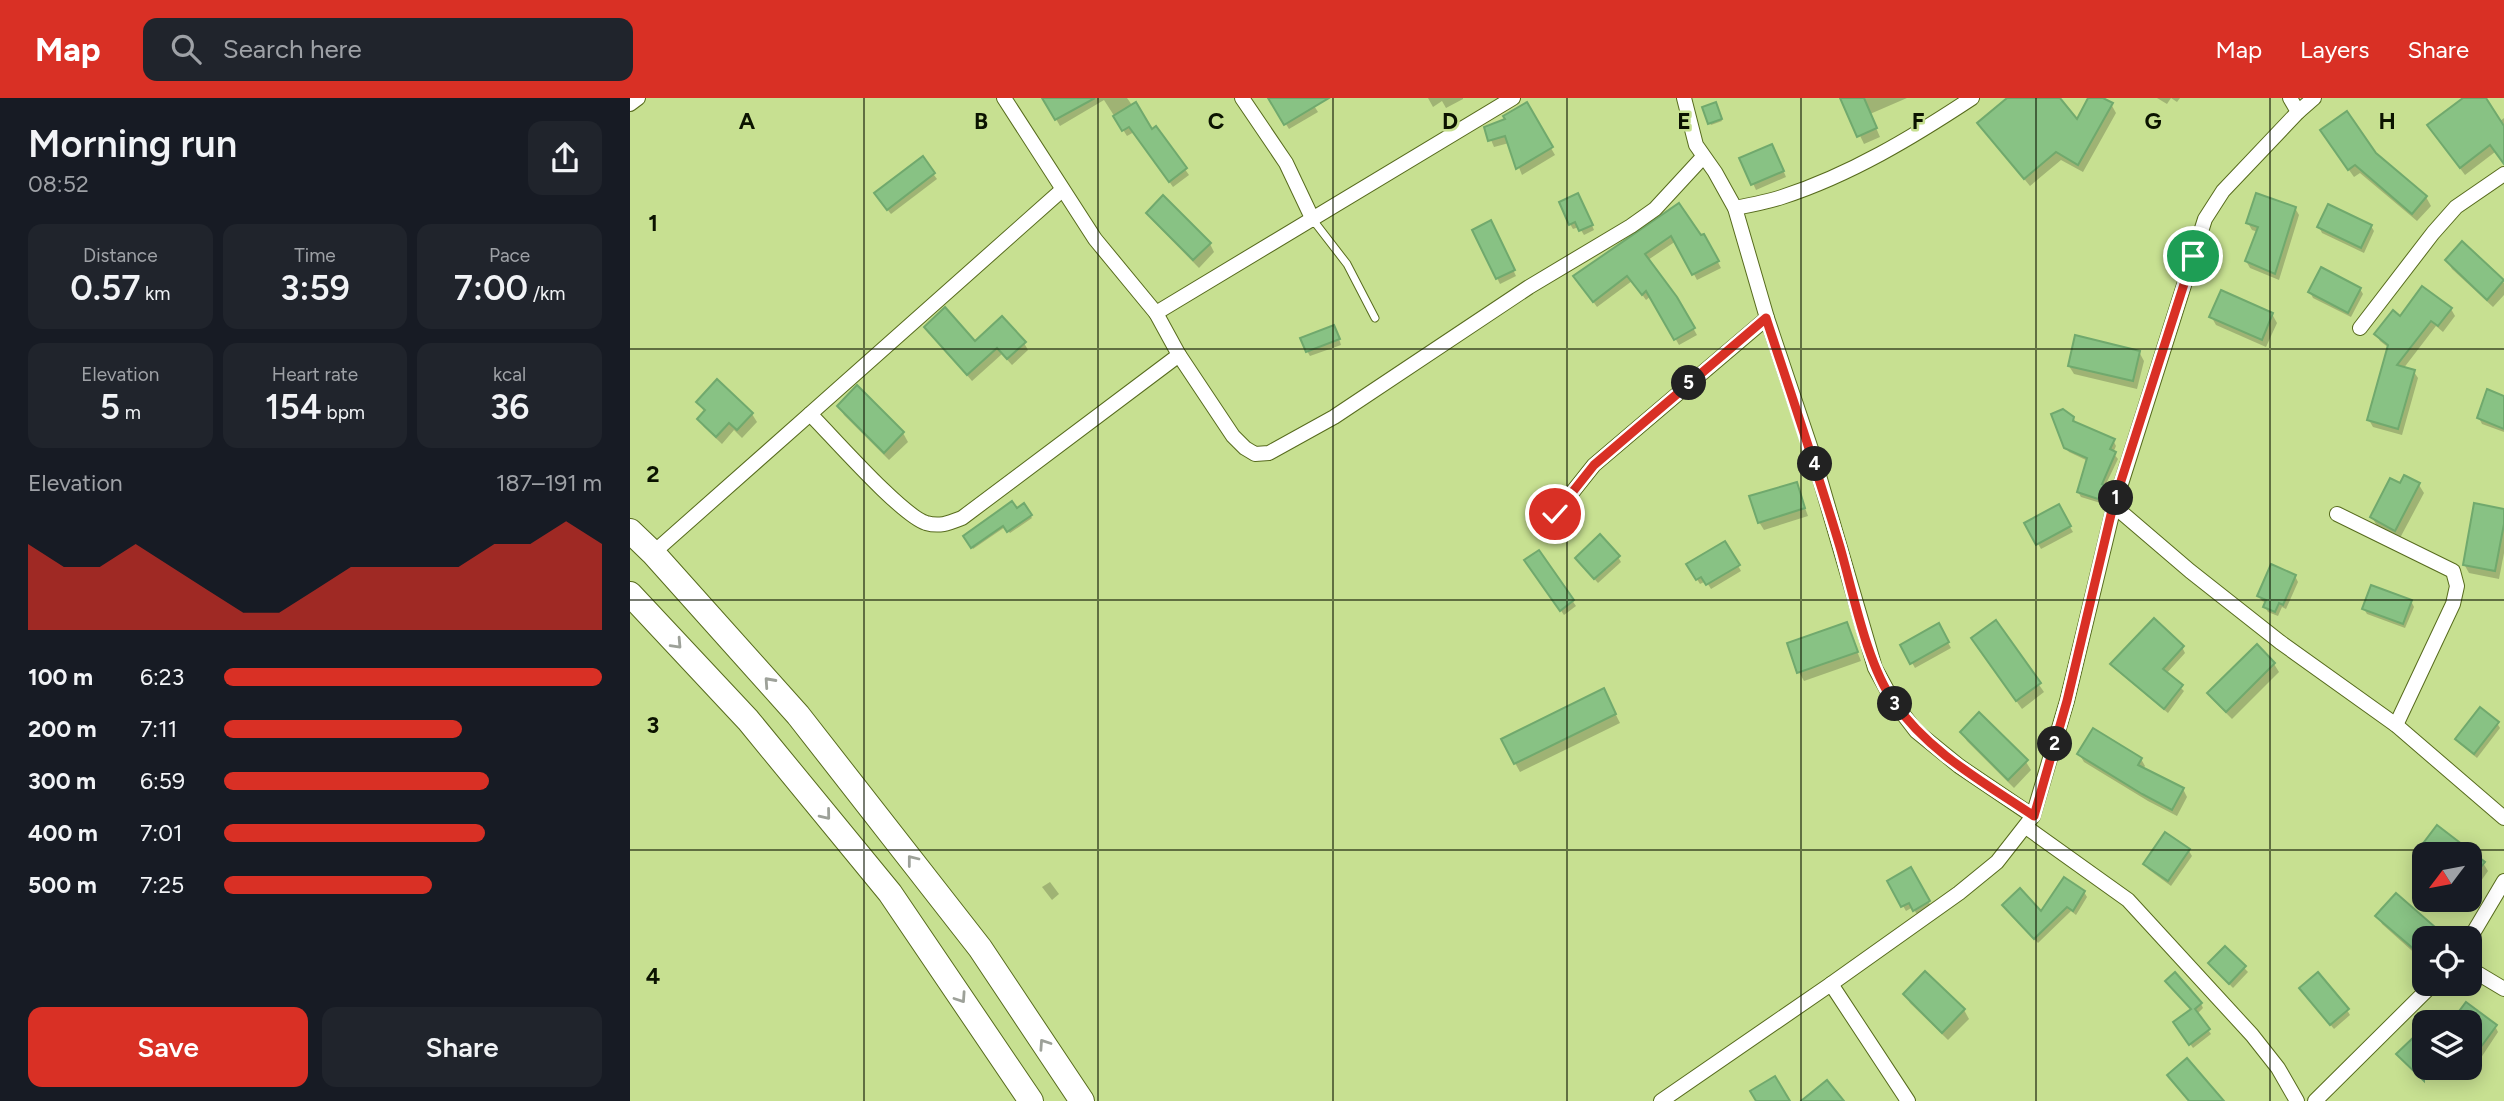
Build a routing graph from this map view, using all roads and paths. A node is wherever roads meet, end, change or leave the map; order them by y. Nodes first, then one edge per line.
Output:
1 (638, 98) edge
2 (1004, 98) edge
3 (1242, 98) edge
4 (1513, 98) edge
5 (1684, 98) edge
6 (1972, 98) edge
7 (2290, 98) edge
8 (2314, 98) edge
9 (630, 104) edge
10 (2298, 112) junction
11 (1703, 157) junction
12 (2504, 174) edge
13 (1062, 190) junction
14 (1735, 208) junction
15 (1312, 220) junction
16 (1156, 313) junction
17 (1375, 318) dead end
18 (1766, 318) junction
19 (2360, 328) dead end
20 (1179, 355) junction
21 (810, 414) junction
22 (2113, 506) junction
23 (1555, 514) dead end
24 (2337, 514) dead end
25 (630, 531) edge
26 (653, 553) junction
27 (630, 594) edge
28 (2396, 725) junction
29 (2504, 818) edge
30 (2030, 821) junction
31 (2504, 881) edge
32 (2477, 926) edge
33 (2482, 976) edge
34 (1831, 984) junction
35 (2504, 989) edge
36 (2421, 996) edge
37 (1031, 1101) edge
38 (1082, 1101) edge
39 (1661, 1101) edge
40 (1908, 1101) edge
41 (2297, 1101) edge
42 (2315, 1101) edge

1 - 9 street
2 - 13 street
3 - 15 street
4 - 15 street
5 - 11 street
6 - 14 street
7 - 10 street
8 - 10 street
10 - 22 street
11 - 14 street
11 - 20 street
12 - 19 street
13 - 16 street
13 - 21 street
14 - 18 street
15 - 16 street
15 - 17 lane
16 - 20 street
18 - 23 street
18 - 30 street
20 - 21 street
21 - 26 street
22 - 28 street
22 - 30 street
24 - 28 street
25 - 26 highway
38 -> 26 highway
27 -> 37 highway
28 - 29 street
30 - 34 street
30 - 41 street
31 - 32 street
33 - 35 street
34 - 39 street
34 - 40 street
36 - 42 street

